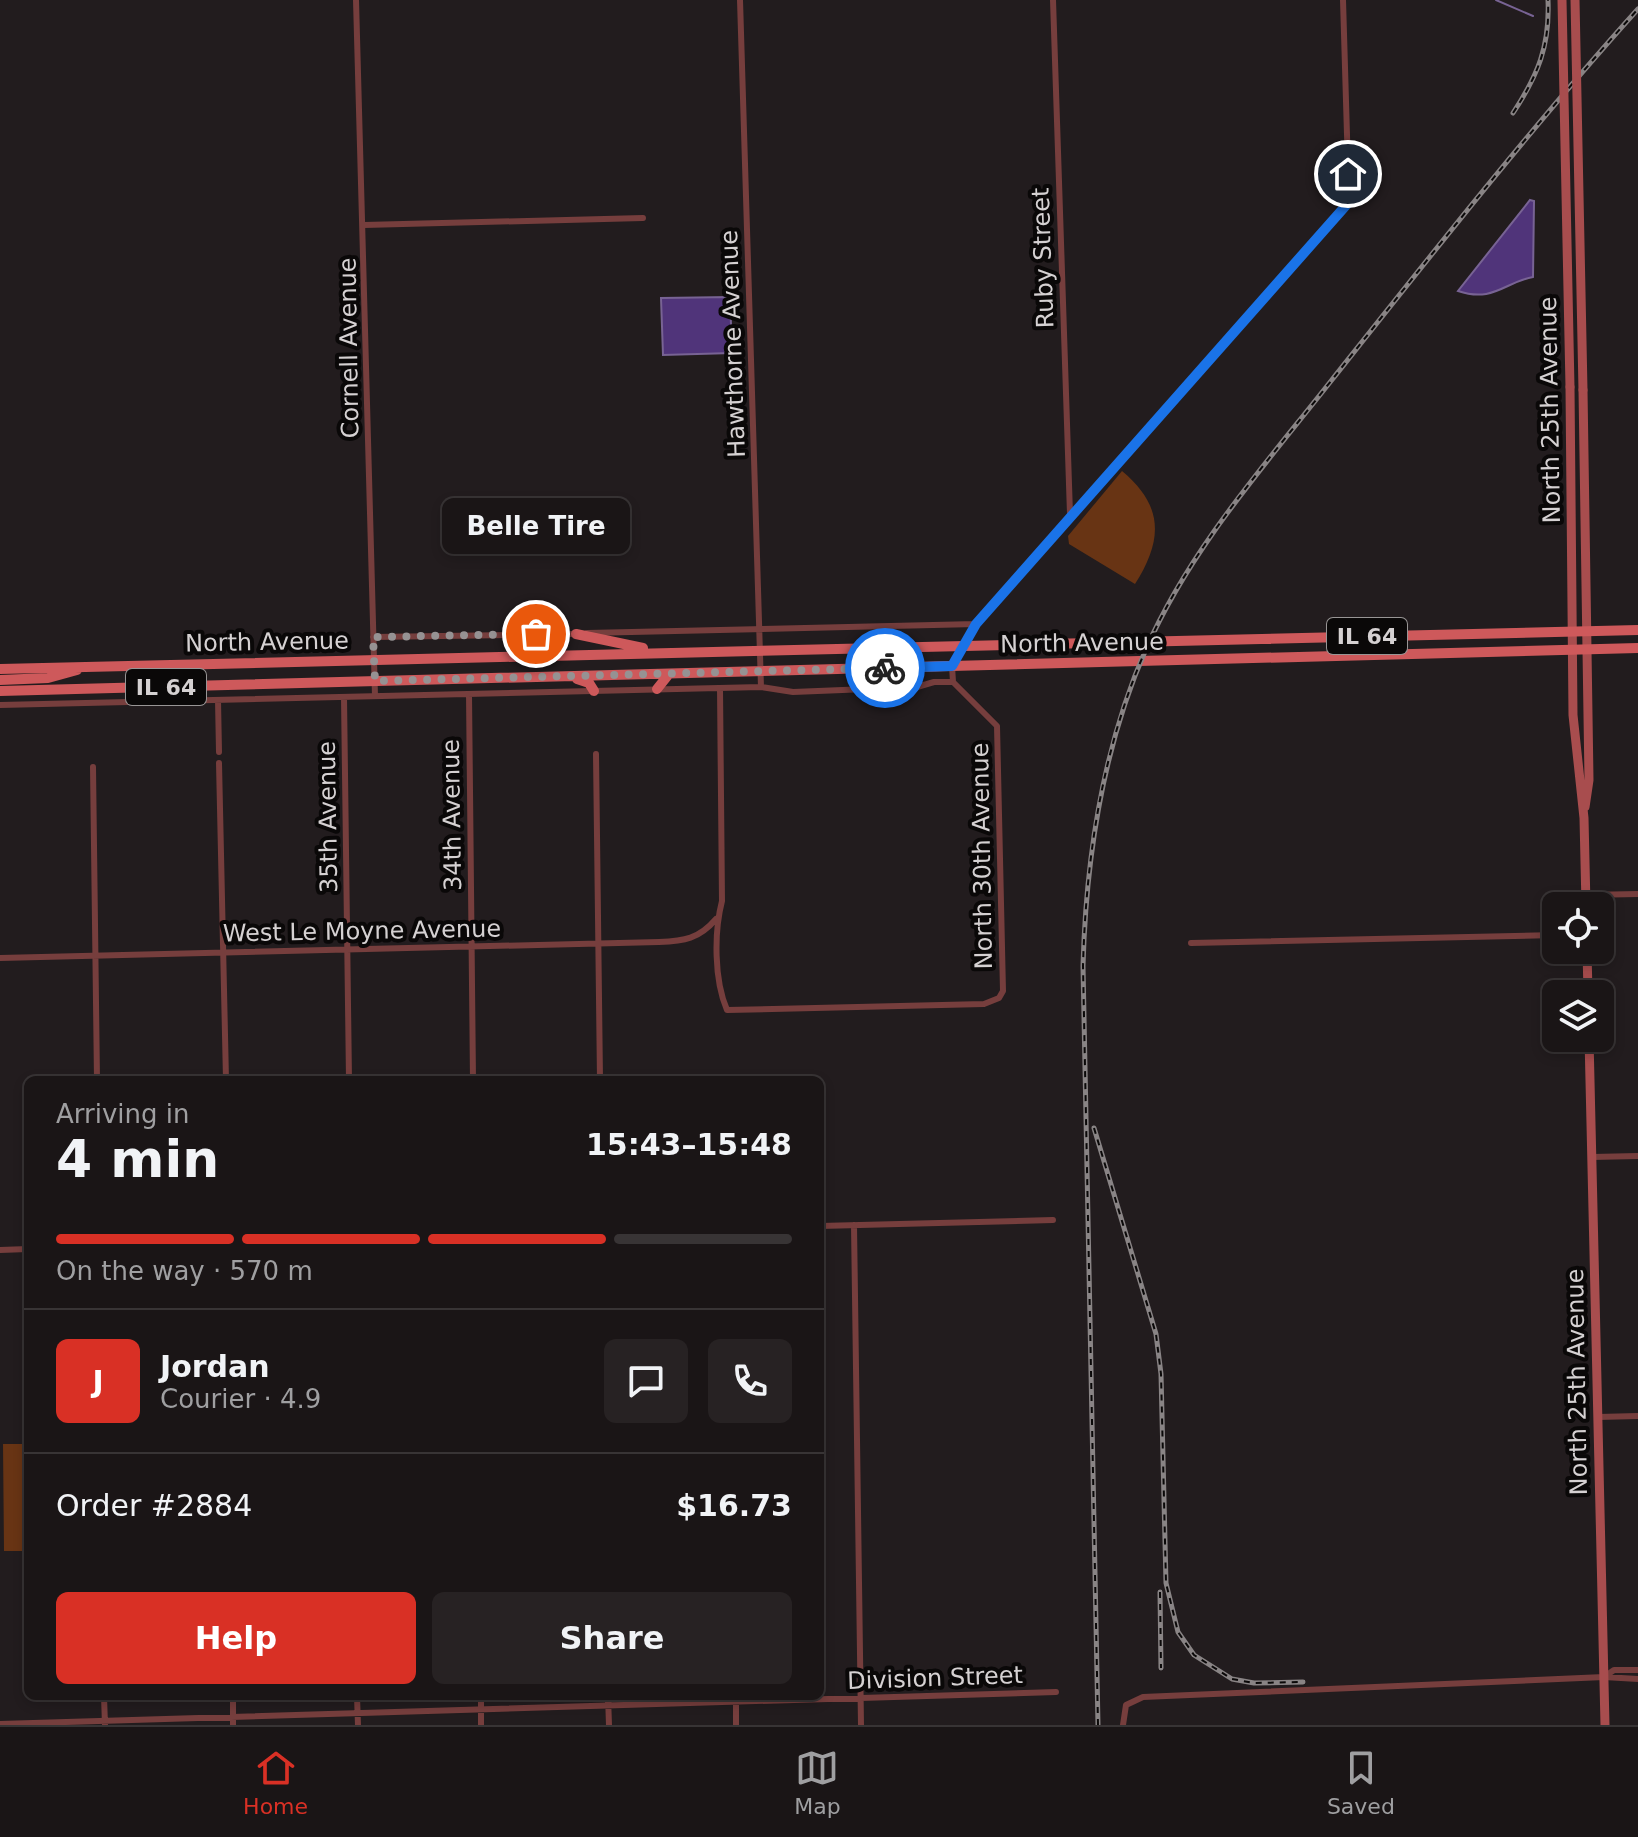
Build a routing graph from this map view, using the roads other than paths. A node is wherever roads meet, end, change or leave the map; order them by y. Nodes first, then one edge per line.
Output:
1 (356, 0) edge
2 (740, 0) edge
3 (1053, 0) edge
4 (1343, 0) edge
5 (1562, 0) edge
6 (1575, 0) edge
7 (643, 218) dead end
8 (364, 225) junction
9 (1070, 514) junction
10 (976, 624) junction
11 (760, 628) junction
12 (1638, 630) edge
13 (1573, 632) junction
14 (1587, 632) junction
15 (576, 634) junction
16 (1453, 634) junction
17 (1380, 635) junction
18 (373, 637) junction
19 (963, 646) junction
20 (1638, 648) edge
21 (1587, 649) junction
22 (1573, 650) junction
23 (760, 651) junction
24 (673, 652) junction
25 (1454, 654) junction
26 (1381, 656) junction
27 (374, 659) junction
28 (952, 666) junction
29 (84, 667) junction
30 (0, 669) edge
31 (761, 672) junction
32 (669, 674) junction
33 (571, 677) junction
34 (0, 680) edge
35 (375, 681) junction
36 (953, 682) junction
37 (761, 687) junction
38 (720, 688) junction
39 (657, 689) junction
40 (0, 691) edge
41 (469, 694) junction
42 (594, 695) junction
43 (375, 696) junction
44 (344, 697) junction
45 (218, 700) junction
46 (0, 705) edge
47 (219, 752) dead end
48 (596, 754) dead end
49 (219, 763) dead end
50 (93, 767) dead end
51 (1584, 818) junction
52 (1586, 892) edge
53 (1638, 894) edge
54 (1614, 897) edge
55 (717, 918) junction
56 (1542, 935) edge
57 (1191, 943) dead end
58 (598, 944) junction
59 (472, 947) junction
60 (348, 950) junction
61 (225, 953) junction
62 (95, 956) junction
63 (0, 958) edge
64 (1589, 1052) edge
65 (97, 1076) edge
66 (226, 1076) edge
67 (349, 1076) edge
68 (473, 1076) edge
69 (600, 1076) edge
70 (1638, 1156) edge
71 (1592, 1157) junction
72 (1053, 1220) dead end
73 (854, 1225) junction
74 (824, 1226) edge
75 (24, 1249) edge
76 (0, 1250) edge
77 (1638, 1416) edge
78 (1598, 1417) junction
79 (1638, 1670) edge
80 (1604, 1677) junction
81 (1638, 1679) edge
82 (1056, 1692) dead end
83 (824, 1698) edge
84 (861, 1698) junction
85 (104, 1700) edge
86 (233, 1700) edge
87 (357, 1700) edge
88 (481, 1700) edge
89 (608, 1700) edge
90 (718, 1700) edge
91 (736, 1700) edge
92 (609, 1706) junction
93 (481, 1709) junction
94 (358, 1713) junction
95 (233, 1721) edge
96 (105, 1723) edge
97 (0, 1724) edge
98 (358, 1725) edge
99 (481, 1725) edge
100 (609, 1725) edge
101 (736, 1725) edge
102 (861, 1725) edge
103 (1123, 1725) edge
104 (1605, 1725) edge

1 - 8 street, Cornell Avenue
2 - 11 street, Hawthorne Avenue
3 - 9 street, Ruby Street
4 - 9 street
5 - 13 main road, North 25th Avenue, bridge
6 - 14 main road, North 25th Avenue, bridge
7 - 8 street
8 - 18 street, Cornell Avenue
9 - 10 street
10 - 11 street, North Avenue
10 - 19 street
11 - 15 street, North Avenue
11 - 23 street, Hawthorne Avenue
12 - 14 main road, North Avenue / IL 64
13 - 14 main road, North Avenue / IL 64
13 - 16 main road, North Avenue / IL 64
13 - 22 main road, North 25th Avenue
14 - 21 main road, North 25th Avenue
15 - 18 street, North Avenue
15 - 24 main road
16 - 17 main road, North Avenue / IL 64
16 - 25 main road
17 - 19 main road, North Avenue / IL 64
17 - 26 main road
18 - 27 street, Cornell Avenue
19 - 23 main road, North Avenue / IL 64
19 - 28 street
20 - 21 main road, North Avenue / IL 64
21 - 22 main road, North Avenue / IL 64
21 - 51 main road, North 25th Avenue
22 - 25 main road, North Avenue / IL 64
22 - 51 main road, North 25th Avenue
23 - 24 main road, North Avenue / IL 64
23 - 31 street, Hawthorne Avenue
24 - 27 main road, North Avenue / IL 64
25 - 26 main road, North Avenue / IL 64
26 - 28 main road, North Avenue / IL 64
27 - 29 main road, North Avenue / IL 64
27 - 35 street, Cornell Avenue
28 - 31 main road, North Avenue / IL 64
28 - 36 street
29 - 30 main road, North Avenue / IL 64
29 - 34 main road
31 - 32 main road, North Avenue / IL 64
31 - 37 street, Hawthorne Avenue
32 - 33 main road, North Avenue / IL 64
32 - 39 main road
33 - 35 main road, North Avenue / IL 64
33 - 42 main road
35 - 40 main road, North Avenue / IL 64
35 - 43 street, Cornell Avenue
36 - 37 street
36 - 55 street, North 30th Avenue
37 - 38 street
38 - 39 street
38 - 55 street
39 - 42 street
41 - 42 street
41 - 43 street
41 - 59 street, 34th Avenue
43 - 44 street
44 - 45 street
44 - 60 street, 35th Avenue
45 - 46 street
45 - 47 street
48 - 58 street
49 - 61 street
50 - 62 street
51 - 52 main road, North 25th Avenue
53 - 54 street
55 - 58 street, West Le Moyne Avenue
56 - 57 street
58 - 59 street, West Le Moyne Avenue
58 - 69 street
59 - 60 street, West Le Moyne Avenue
59 - 68 street, 34th Avenue
60 - 61 street, West Le Moyne Avenue
60 - 67 street, 35th Avenue
61 - 62 street, West Le Moyne Avenue
61 - 66 street
62 - 63 street, West Le Moyne Avenue
62 - 65 street
64 - 71 main road, North 25th Avenue
70 - 71 street
71 - 78 main road, North 25th Avenue
72 - 73 street
73 - 74 street
73 - 84 street
75 - 76 street
77 - 78 street
78 - 80 main road, North 25th Avenue
79 - 80 street
80 - 81 street
80 - 103 street
80 - 104 main road, North 25th Avenue
82 - 84 street, Division Street
83 - 84 street, Division Street
84 - 102 street
85 - 96 street
86 - 95 street
87 - 94 street
88 - 93 street
89 - 92 street
90 - 92 street, Division Street
91 - 101 street
92 - 93 street, Division Street
92 - 100 street
93 - 94 street, Division Street
93 - 99 street
94 - 95 street, Division Street
94 - 98 street
95 - 96 street, Division Street
96 - 97 street, Division Street

